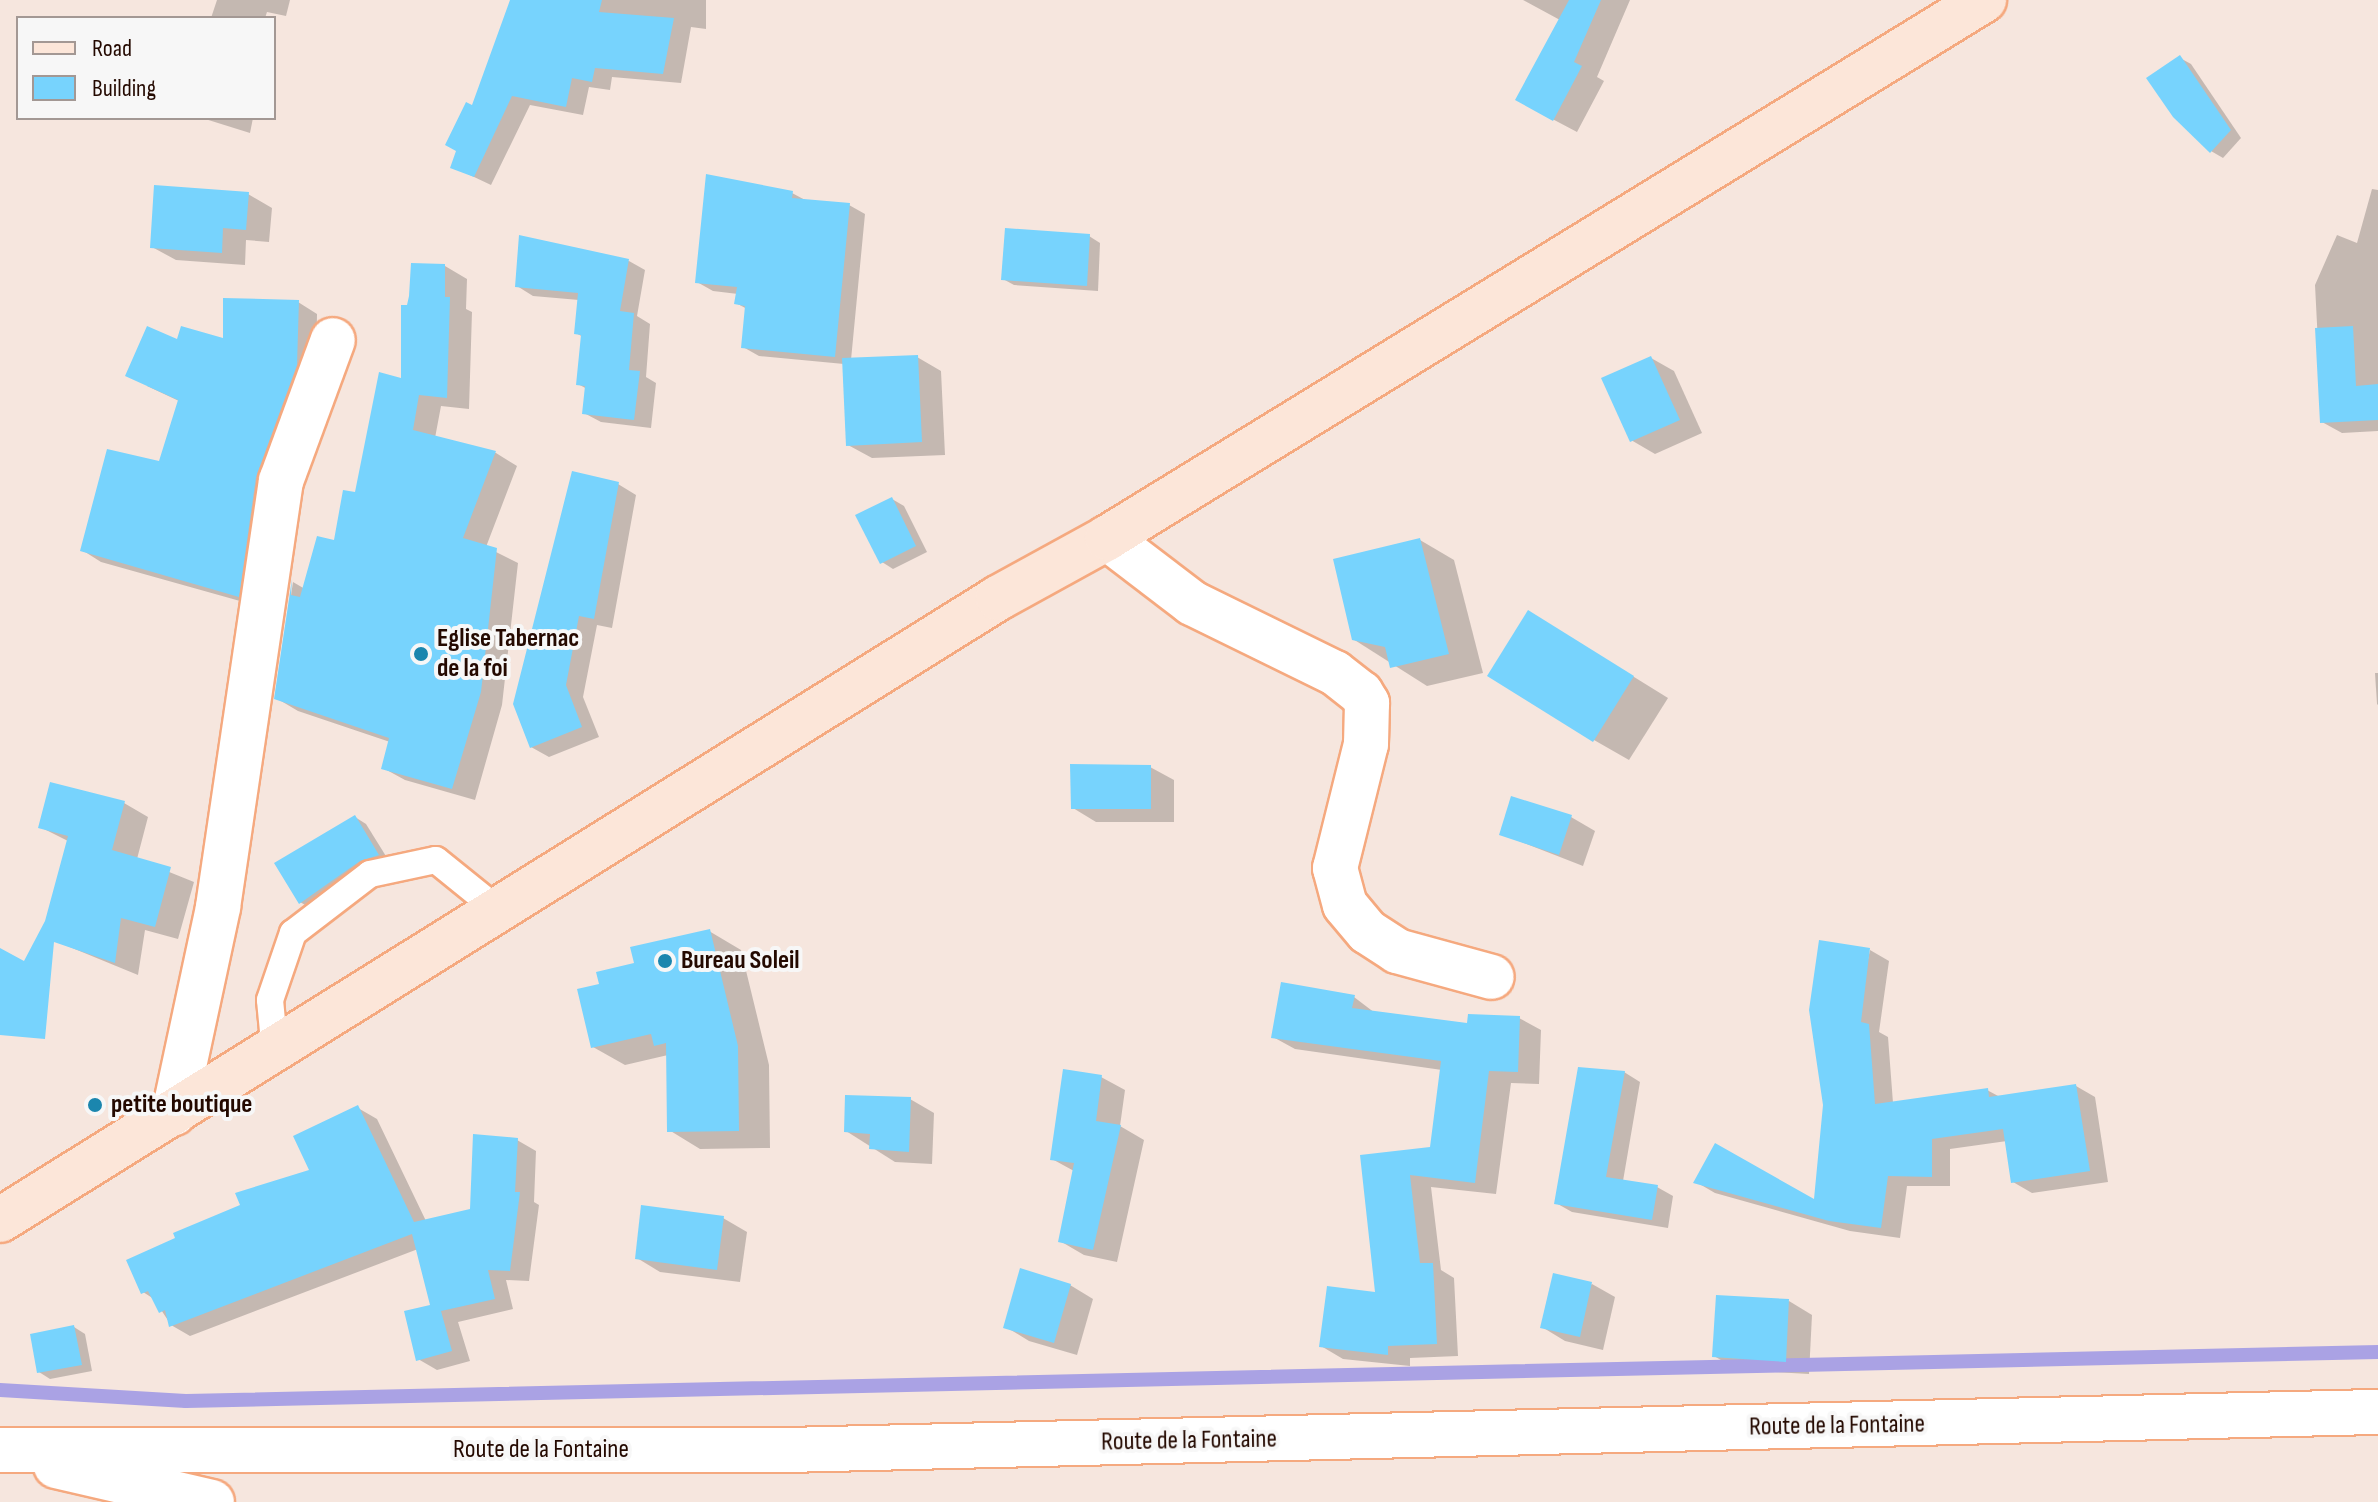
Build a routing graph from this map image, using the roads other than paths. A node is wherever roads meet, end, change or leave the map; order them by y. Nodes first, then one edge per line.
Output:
1 (1967, 4) edge
2 (333, 340) dead end
3 (1107, 538) junction
4 (499, 911) junction
5 (1492, 977) dead end
6 (275, 1052) junction
7 (174, 1113) junction
8 (0, 1220) edge
9 (2378, 1412) edge
10 (0, 1450) edge
11 (212, 1502) edge

1 - 3 main road
2 - 7 street
3 - 4 main road
3 - 5 street
4 - 6 main road
4 - 6 lane
6 - 7 main road
7 - 8 main road
9 - 10 street, Route de la Fontaine
10 - 11 street

